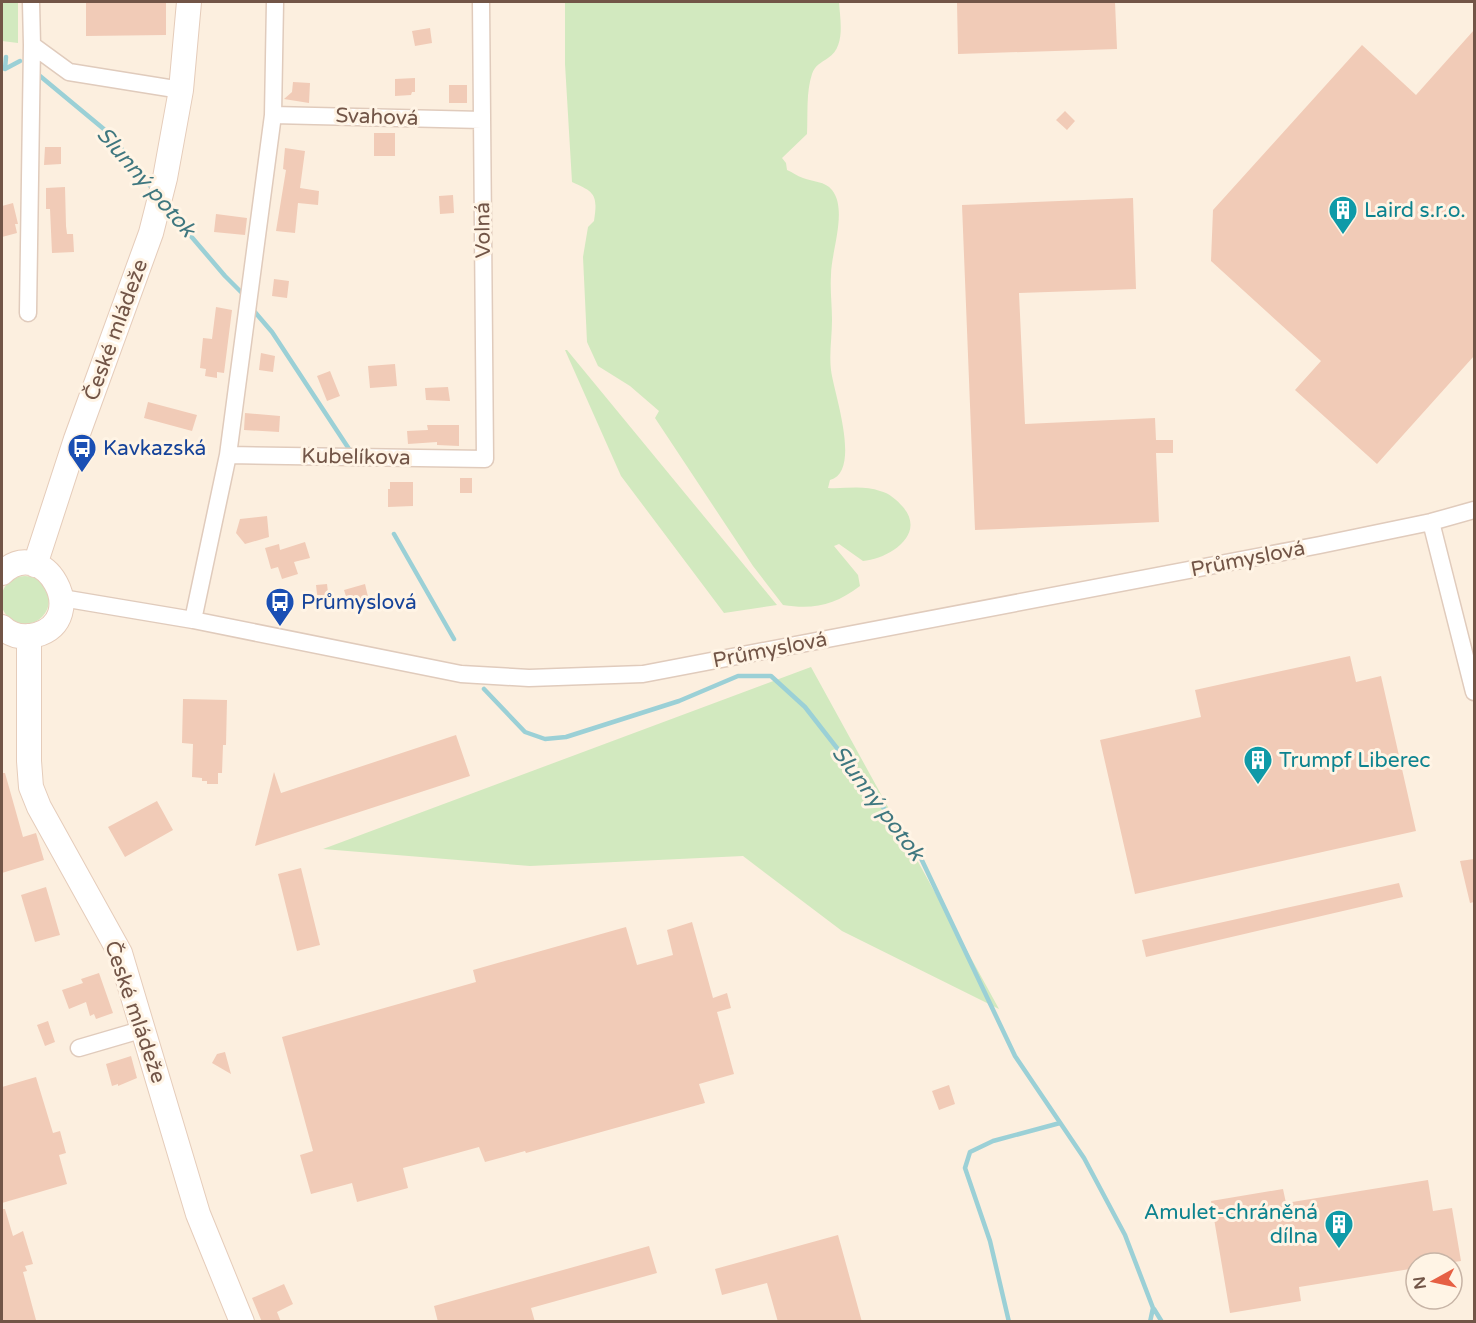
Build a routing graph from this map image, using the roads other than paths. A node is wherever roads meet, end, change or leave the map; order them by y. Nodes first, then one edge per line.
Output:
1 (32, 2) edge
2 (189, 2) edge
3 (275, 2) edge
4 (481, 2) edge
5 (32, 45) junction
6 (181, 90) junction
7 (273, 115) junction
8 (482, 120) junction
9 (27, 313) dead end
10 (228, 455) junction
11 (485, 459) joint
12 (1474, 510) edge
13 (1431, 522) junction
14 (34, 565) junction
15 (2, 573) edge
16 (62, 598) junction
17 (193, 620) junction
18 (2, 627) edge
19 (29, 636) junction
20 (1474, 693) edge
21 (144, 1029) junction
22 (79, 1048) dead end
23 (242, 1322) edge

1 - 5 street
2 - 6 street, České mládeže
3 - 7 street
4 - 8 street, Volná
5 - 6 street
5 - 9 street
6 - 14 street, České mládeže
7 - 8 street, Svahová
7 - 10 street
8 - 11 street, Volná
10 - 11 street, Kubelíkova
10 - 17 street
12 - 13 street, Průmyslová
13 - 17 street, Průmyslová
13 - 20 street
14 - 15 street
14 - 16 street
16 - 17 street, Průmyslová
16 - 19 street
18 - 19 street
19 - 21 street, České mládeže
21 - 22 street
21 - 23 street, České mládeže

